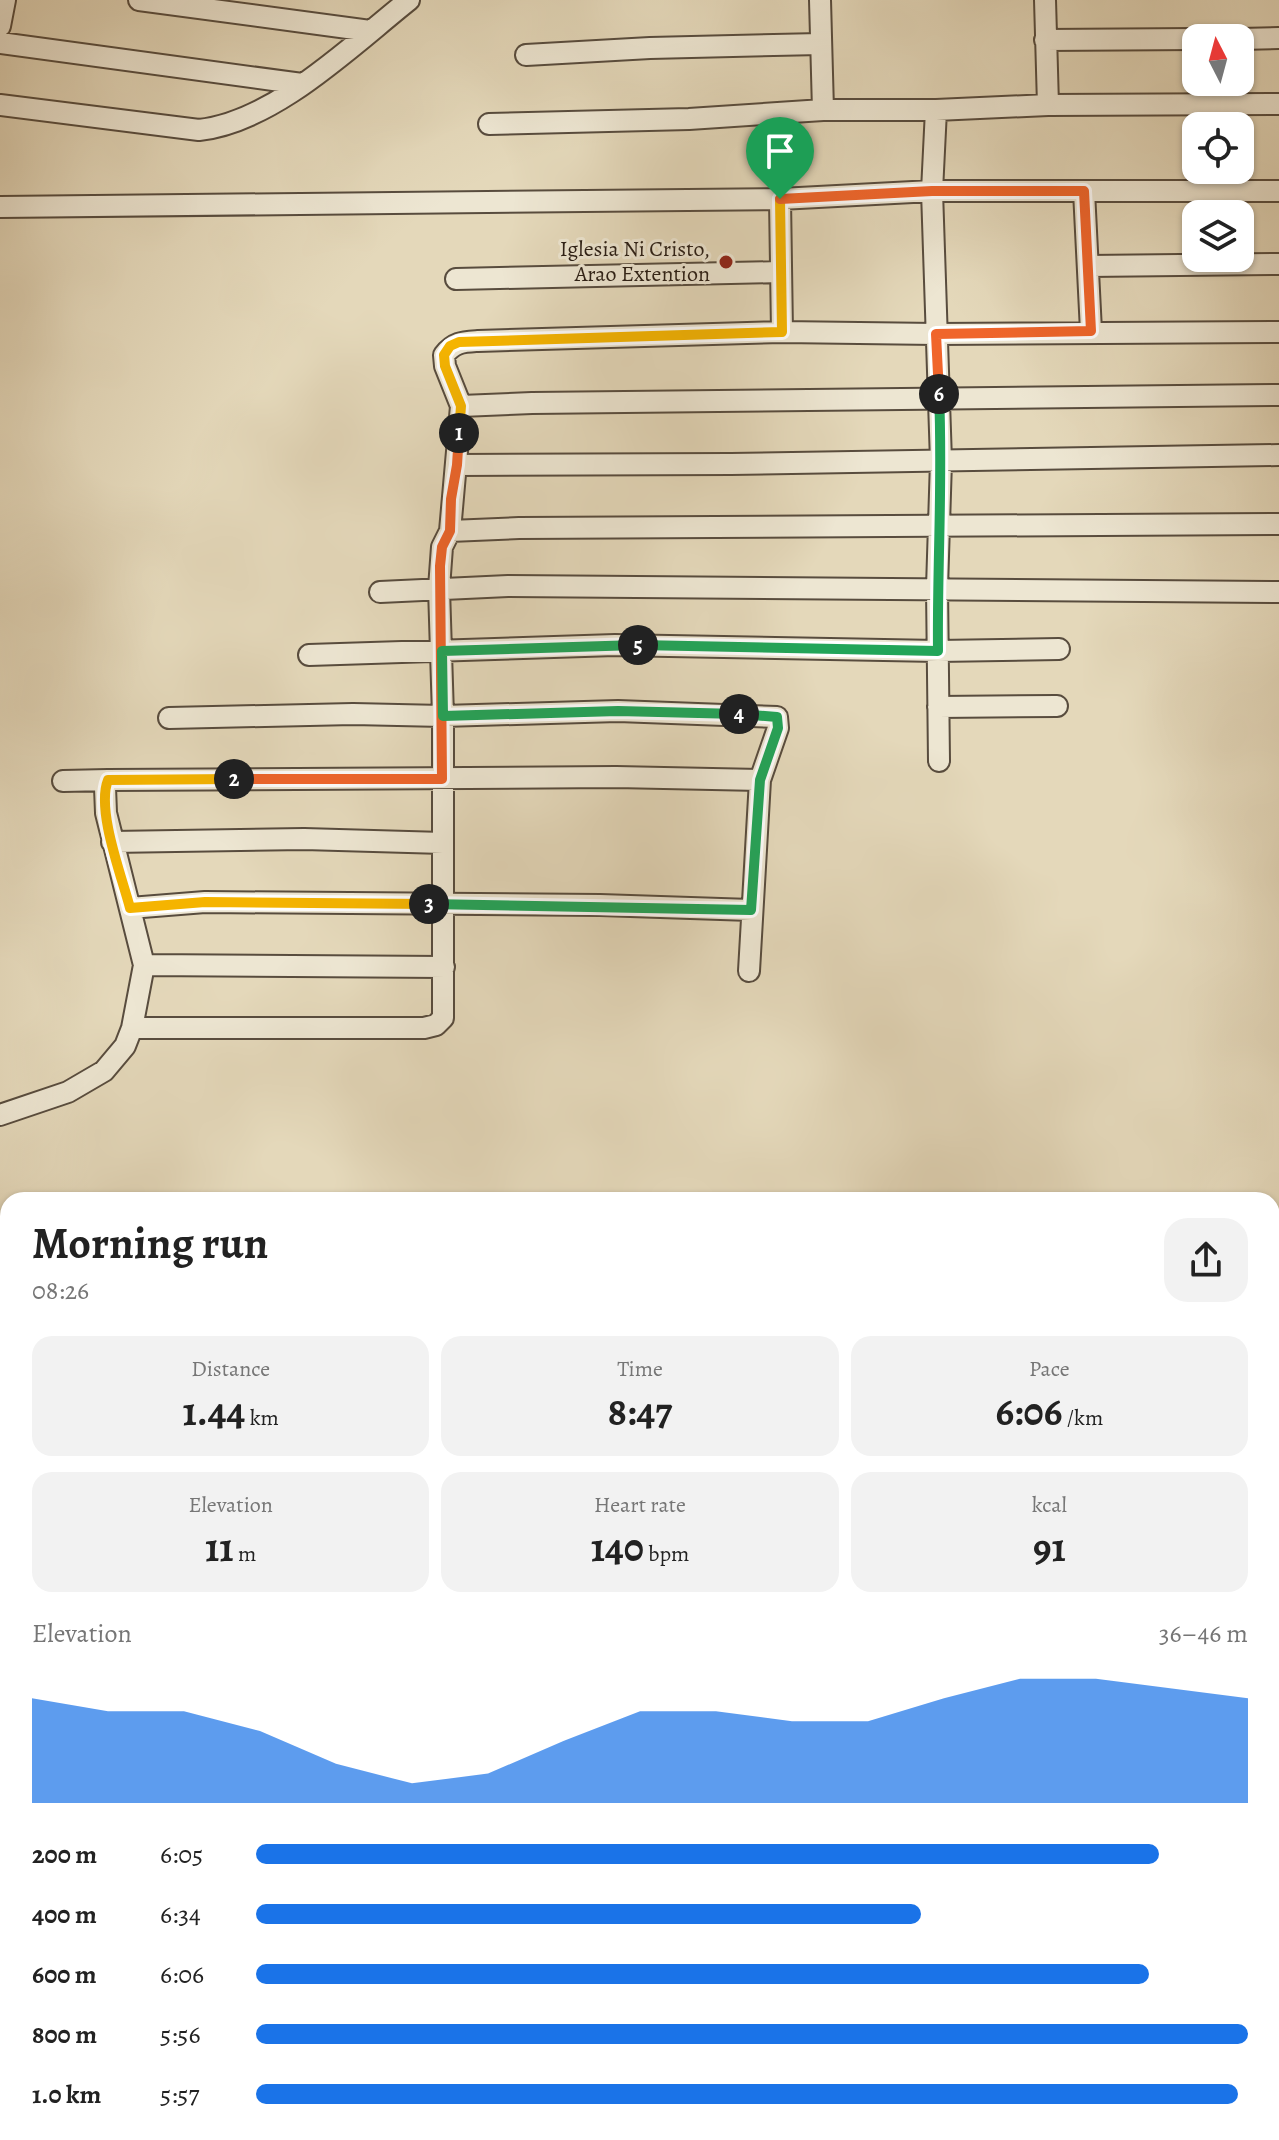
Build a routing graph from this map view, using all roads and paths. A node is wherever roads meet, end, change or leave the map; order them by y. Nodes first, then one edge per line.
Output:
1 (5, 0) edge
2 (139, 0) edge
3 (409, 0) edge
4 (820, 0) edge
5 (1045, 0) edge
6 (0, 26) edge
7 (370, 31) junction
8 (1279, 38) edge
9 (1182, 39) edge
10 (1254, 39) edge
11 (1045, 40) junction
12 (0, 43) edge
13 (820, 44) junction
14 (526, 55) dead end
15 (302, 84) junction
16 (1279, 104) edge
17 (0, 105) edge
18 (1048, 105) junction
19 (823, 110) junction
20 (936, 110) junction
21 (489, 124) dead end
22 (932, 191) junction
23 (1084, 191) junction
24 (1279, 191) edge
25 (780, 199) junction
26 (0, 207) edge
27 (1279, 264) edge
28 (1088, 266) junction
29 (780, 272) junction
30 (456, 279) dead end
31 (1091, 331) junction
32 (782, 332) junction
33 (1279, 332) edge
34 (936, 334) junction
35 (1279, 395) edge
36 (939, 400) junction
37 (461, 406) junction
38 (1279, 455) edge
39 (941, 461) junction
40 (457, 465) junction
41 (1279, 524) edge
42 (938, 526) junction
43 (450, 531) junction
44 (439, 588) junction
45 (937, 588) junction
46 (380, 592) dead end
47 (1279, 592) edge
48 (1059, 649) dead end
49 (442, 651) junction
50 (938, 651) junction
51 (309, 655) dead end
52 (1057, 706) dead end
53 (938, 707) junction
54 (443, 716) junction
55 (169, 718) dead end
56 (939, 761) dead end
57 (442, 779) junction
58 (108, 780) junction
59 (760, 780) junction
60 (63, 781) dead end
61 (112, 842) junction
62 (443, 843) junction
63 (444, 904) junction
64 (130, 908) junction
65 (751, 910) junction
66 (144, 965) junction
67 (444, 967) junction
68 (749, 971) dead end
69 (132, 1028) junction
70 (0, 1115) edge

1 - 6 street
2 - 7 street
3 - 7 street
4 - 13 street
5 - 11 street
7 - 15 street
8 - 10 street
9 - 11 street
11 - 18 street
12 - 15 street
13 - 14 street
13 - 19 street
15 - 17 street
16 - 18 street
18 - 20 street
19 - 20 street
19 - 21 street
20 - 22 street
22 - 23 street
22 - 25 street
22 - 34 street
23 - 24 street
23 - 28 street
25 - 26 street
25 - 29 street
27 - 28 street
28 - 31 street
29 - 30 street
29 - 32 street
31 - 33 street
31 - 34 street
32 - 34 street
32 - 37 street
34 - 36 street
35 - 36 street
36 - 37 street
36 - 39 street
37 - 40 street
38 - 39 street
39 - 40 street
39 - 42 street
40 - 43 street
41 - 42 street
42 - 43 street
42 - 45 street
43 - 44 street
44 - 45 street
44 - 46 street
44 - 49 street
45 - 47 street
45 - 50 street
48 - 50 street
49 - 50 street
49 - 51 street
49 - 54 street
50 - 53 street
52 - 53 street
53 - 56 street
54 - 55 street
54 - 57 street
54 - 59 street
57 - 58 street
57 - 59 street
57 - 62 street
58 - 60 street
58 - 61 street
59 - 65 street
61 - 62 street
61 - 64 street
62 - 63 street
63 - 64 street
63 - 65 street
63 - 67 street
64 - 66 street
65 - 68 street
66 - 67 street
66 - 69 street
67 - 69 street
69 - 70 street

